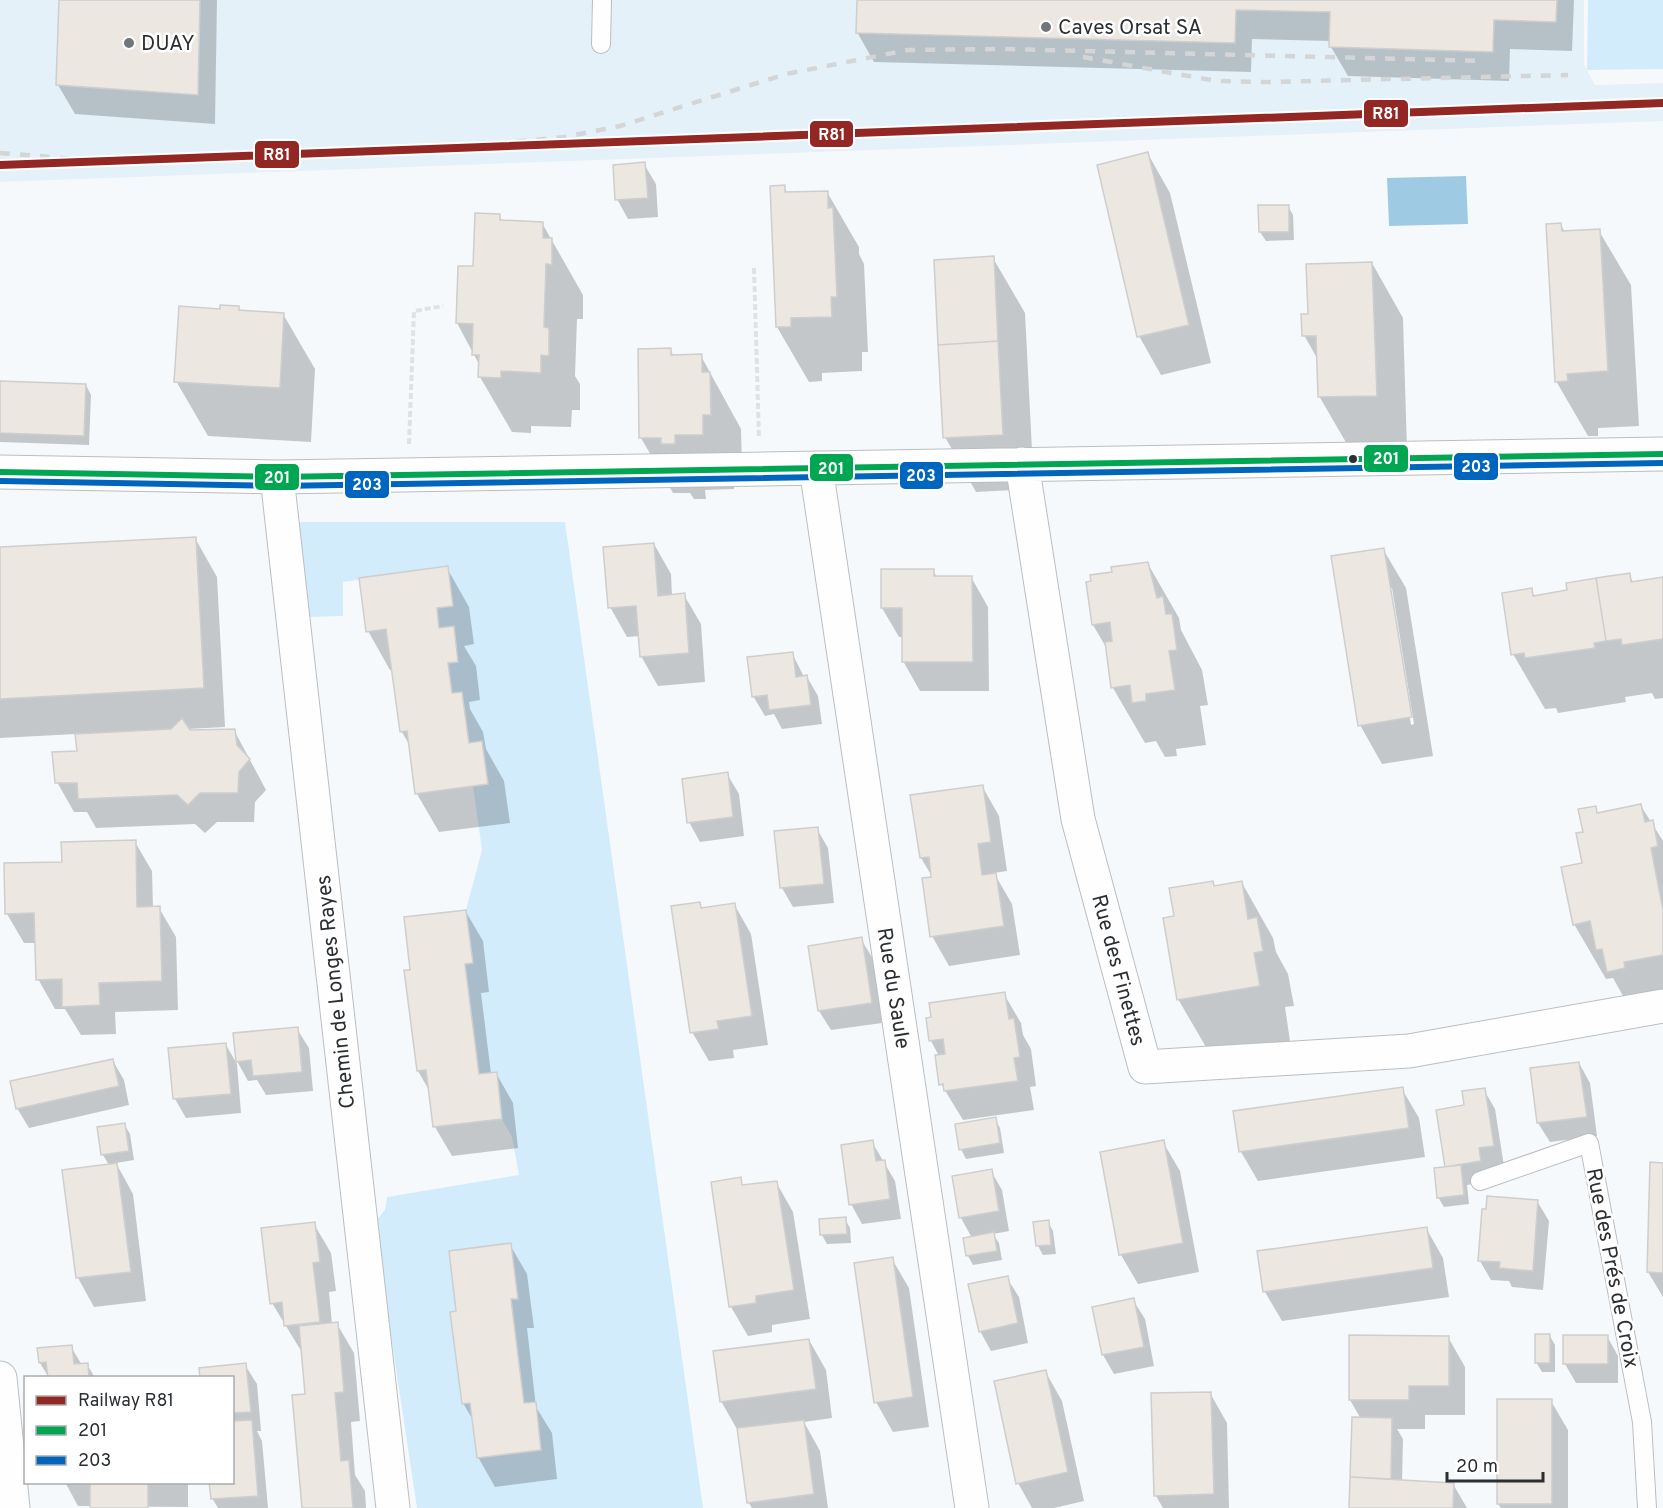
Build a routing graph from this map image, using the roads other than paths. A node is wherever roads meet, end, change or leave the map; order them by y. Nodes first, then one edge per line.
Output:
1 (602, 0) edge
2 (601, 44) dead end
3 (1663, 454) edge
4 (1022, 464) junction
5 (816, 468) junction
6 (0, 472) edge
7 (276, 477) junction
8 (1663, 1006) edge
9 (1480, 1180) dead end
10 (0, 1378) edge
11 (14, 1508) edge
12 (393, 1508) edge
13 (972, 1508) edge
14 (1647, 1508) edge

1 - 2 lane
3 - 4 street
4 - 5 street
4 - 8 street, Rue des Finettes
5 - 7 street
5 - 13 street, Rue du Saule
6 - 7 street
7 - 12 street, Chemin de Longes Rayes
9 - 14 lane, Rue des Prés de Croix
10 - 11 street

